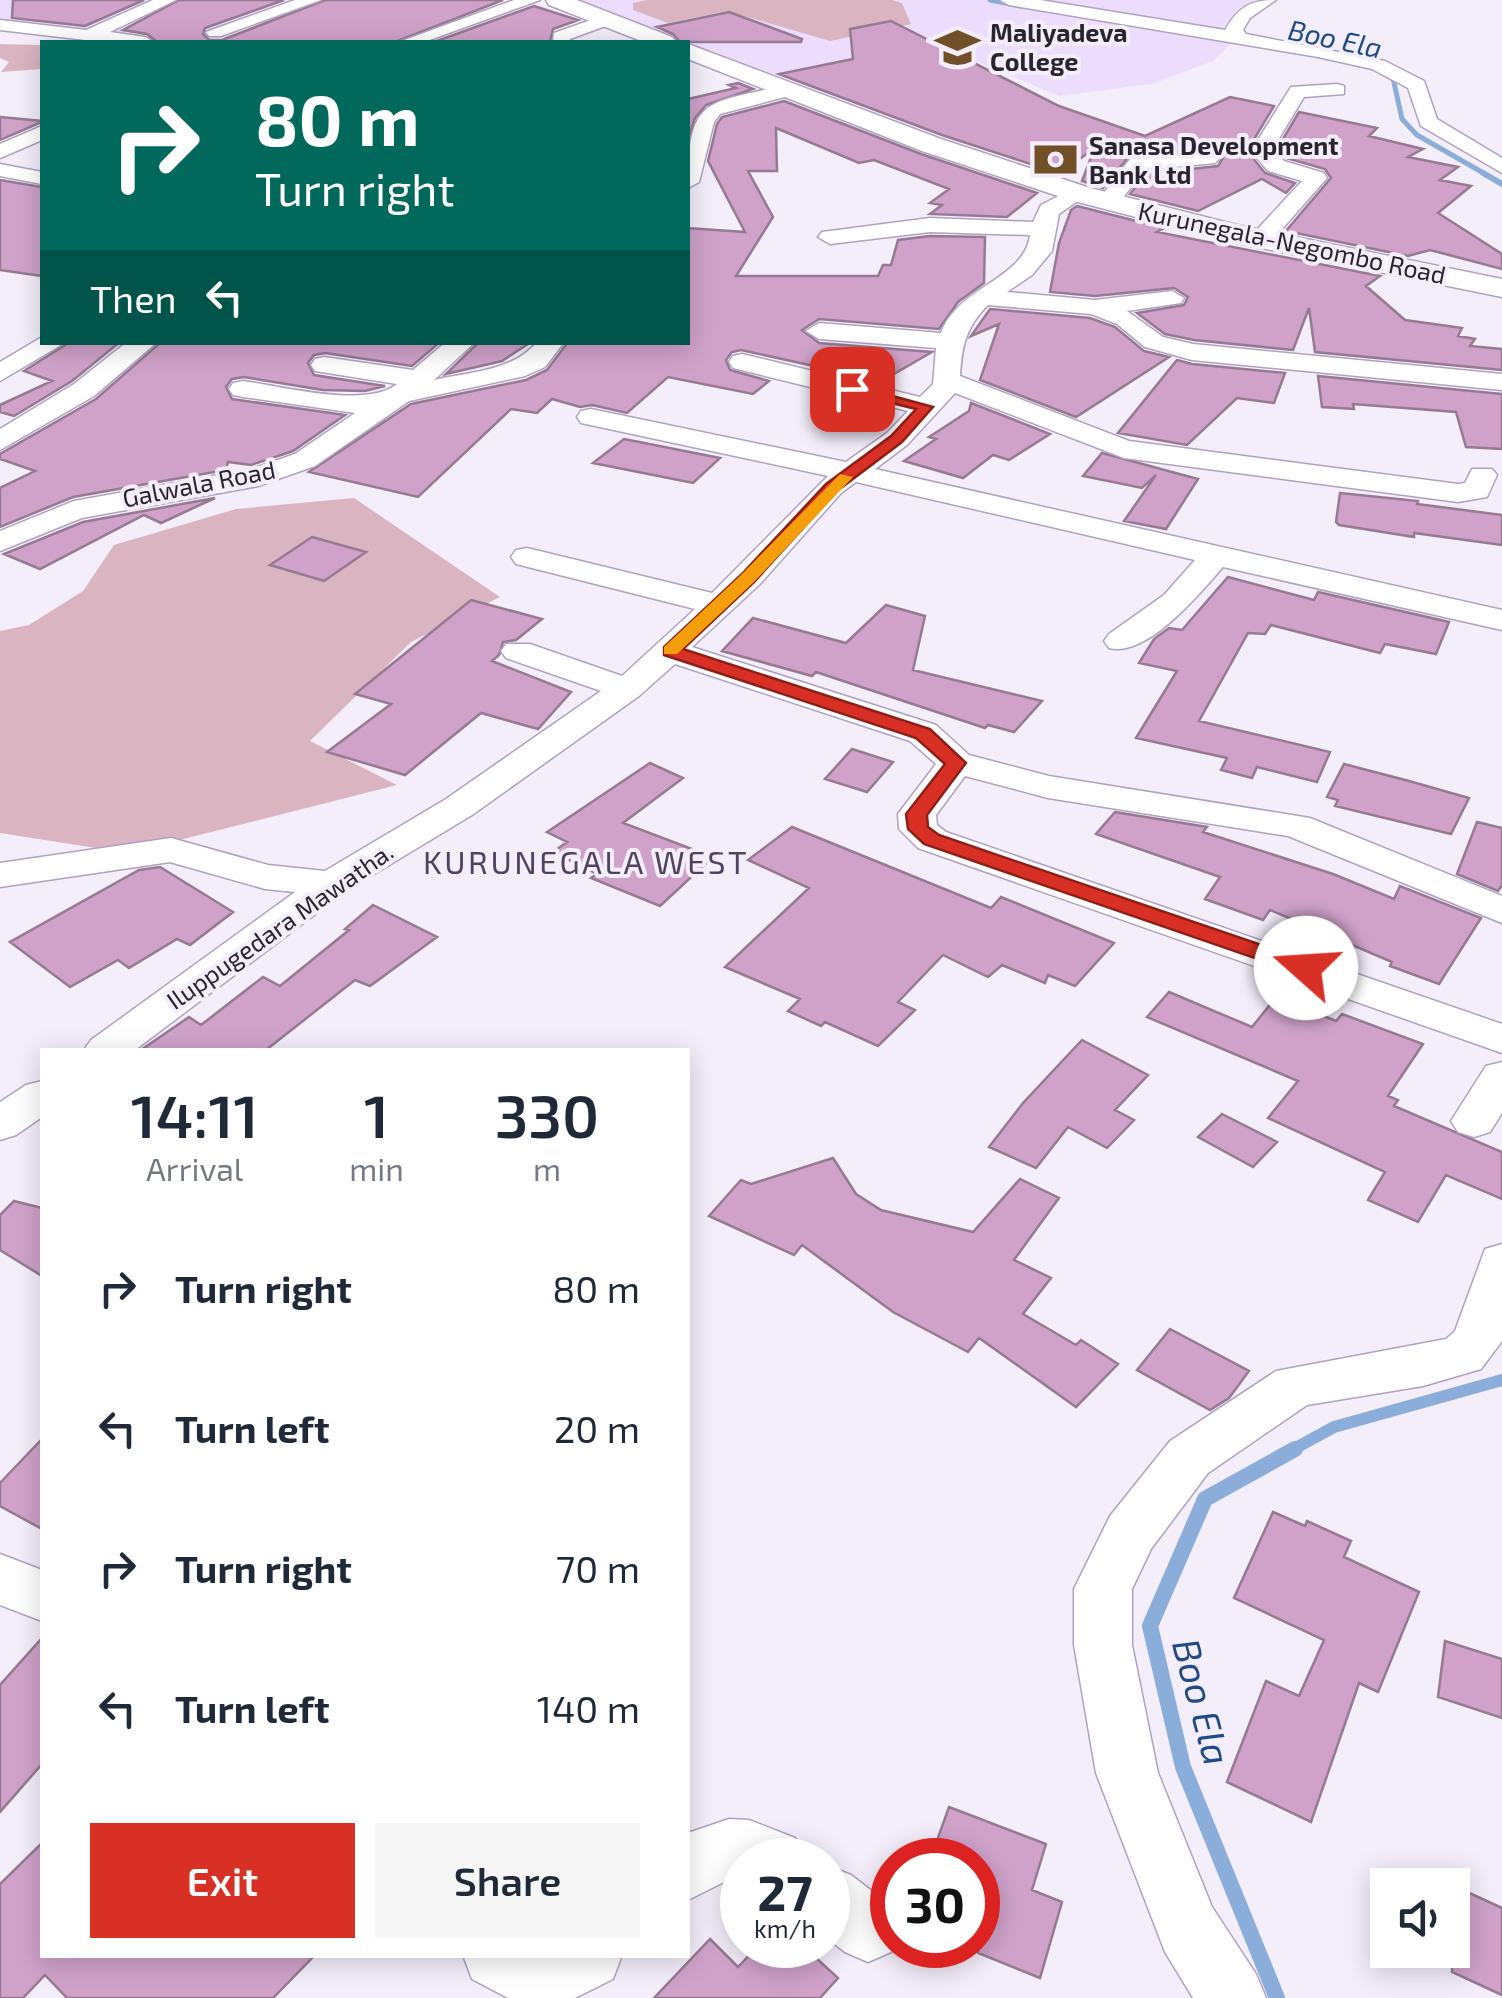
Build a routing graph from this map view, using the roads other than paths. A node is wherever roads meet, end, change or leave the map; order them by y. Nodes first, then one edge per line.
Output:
1 (167, 0) edge
2 (312, 0) edge
3 (531, 0) edge
4 (558, 0) edge
5 (1009, 0) edge
6 (1267, 0) edge
7 (605, 20) junction
8 (0, 26) edge
9 (216, 32) dead end
10 (88, 35) junction
11 (1239, 36) junction
12 (129, 40) edge
13 (414, 40) edge
14 (561, 40) edge
15 (659, 40) edge
16 (690, 52) edge
17 (789, 90) junction
18 (1337, 90) dead end
19 (40, 133) edge
20 (0, 152) edge
21 (1208, 159) dead end
22 (1502, 167) edge
23 (0, 170) edge
24 (690, 174) edge
25 (40, 178) edge
26 (1093, 198) junction
27 (1042, 230) junction
28 (830, 236) dead end
29 (1261, 239) junction
30 (1502, 288) edge
31 (982, 297) junction
32 (1172, 298) dead end
33 (1095, 307) junction
34 (819, 331) dead end
35 (952, 341) junction
36 (48, 345) edge
37 (140, 345) edge
38 (458, 345) edge
39 (548, 345) edge
40 (742, 362) dead end
41 (324, 365) dead end
42 (0, 373) edge
43 (946, 380) junction
44 (1502, 382) edge
45 (409, 387) junction
46 (243, 389) dead end
47 (926, 407) junction
48 (591, 417) dead end
49 (0, 441) edge
50 (852, 472) junction
51 (1482, 475) dead end
52 (0, 542) edge
53 (528, 557) dead end
54 (1215, 557) junction
55 (720, 604) junction
56 (1502, 620) edge
57 (1120, 640) dead end
58 (670, 651) junction
59 (518, 652) dead end
60 (628, 689) junction
61 (956, 763) junction
62 (0, 875) edge
63 (332, 883) junction
64 (1502, 911) edge
65 (1502, 1039) edge
66 (109, 1048) edge
67 (1502, 1077) edge
68 (40, 1097) edge
69 (1474, 1120) dead end
70 (0, 1124) edge
71 (1502, 1262) edge
72 (0, 1579) edge
73 (40, 1595) edge
74 (720, 1851) edge
75 (690, 1867) edge
76 (499, 1958) edge
77 (585, 1958) edge
78 (1232, 1998) edge

1 - 10 street
2 - 9 street
3 - 13 street
4 - 7 main road
5 - 11 street
6 - 11 street
7 - 14 street
7 - 15 main road
8 - 10 street
10 - 12 street
11 - 22 street
16 - 17 main road, Kurunegala-Negombo Road
17 - 24 street
17 - 26 main road, Kurunegala-Negombo Road
18 - 29 street
19 - 20 street
21 - 26 street, Iluppugedara Mawatha.
23 - 25 street
26 - 27 street, Iluppugedara Mawatha.
26 - 29 main road, Kurunegala-Negombo Road
27 - 28 street
27 - 31 street, Iluppugedara Mawatha.
29 - 30 main road, Kurunegala-Negombo Road
31 - 33 street
31 - 35 street, Iluppugedara Mawatha.
32 - 33 street
33 - 44 street
34 - 35 street
35 - 43 street, Iluppugedara Mawatha.
36 - 42 street
37 - 49 street
38 - 45 street
39 - 45 street, Galwala Road
40 - 47 street
41 - 45 street
43 - 47 street, Iluppugedara Mawatha.
43 - 51 street
45 - 46 street
45 - 52 street, Galwala Road
47 - 50 street, Iluppugedara Mawatha.
48 - 50 street
50 - 54 street
50 - 55 street, Iluppugedara Mawatha.
53 - 55 street
54 - 56 street
54 - 57 street
55 - 58 street, Iluppugedara Mawatha.
58 - 60 street, Iluppugedara Mawatha.
58 - 61 street
59 - 60 street
60 - 63 street, Iluppugedara Mawatha.
61 - 64 street
61 - 65 street
62 - 63 street
63 - 66 street, Iluppugedara Mawatha.
67 - 69 street
68 - 70 street
71 - 78 street
72 - 73 street
74 - 75 street
76 - 77 street

